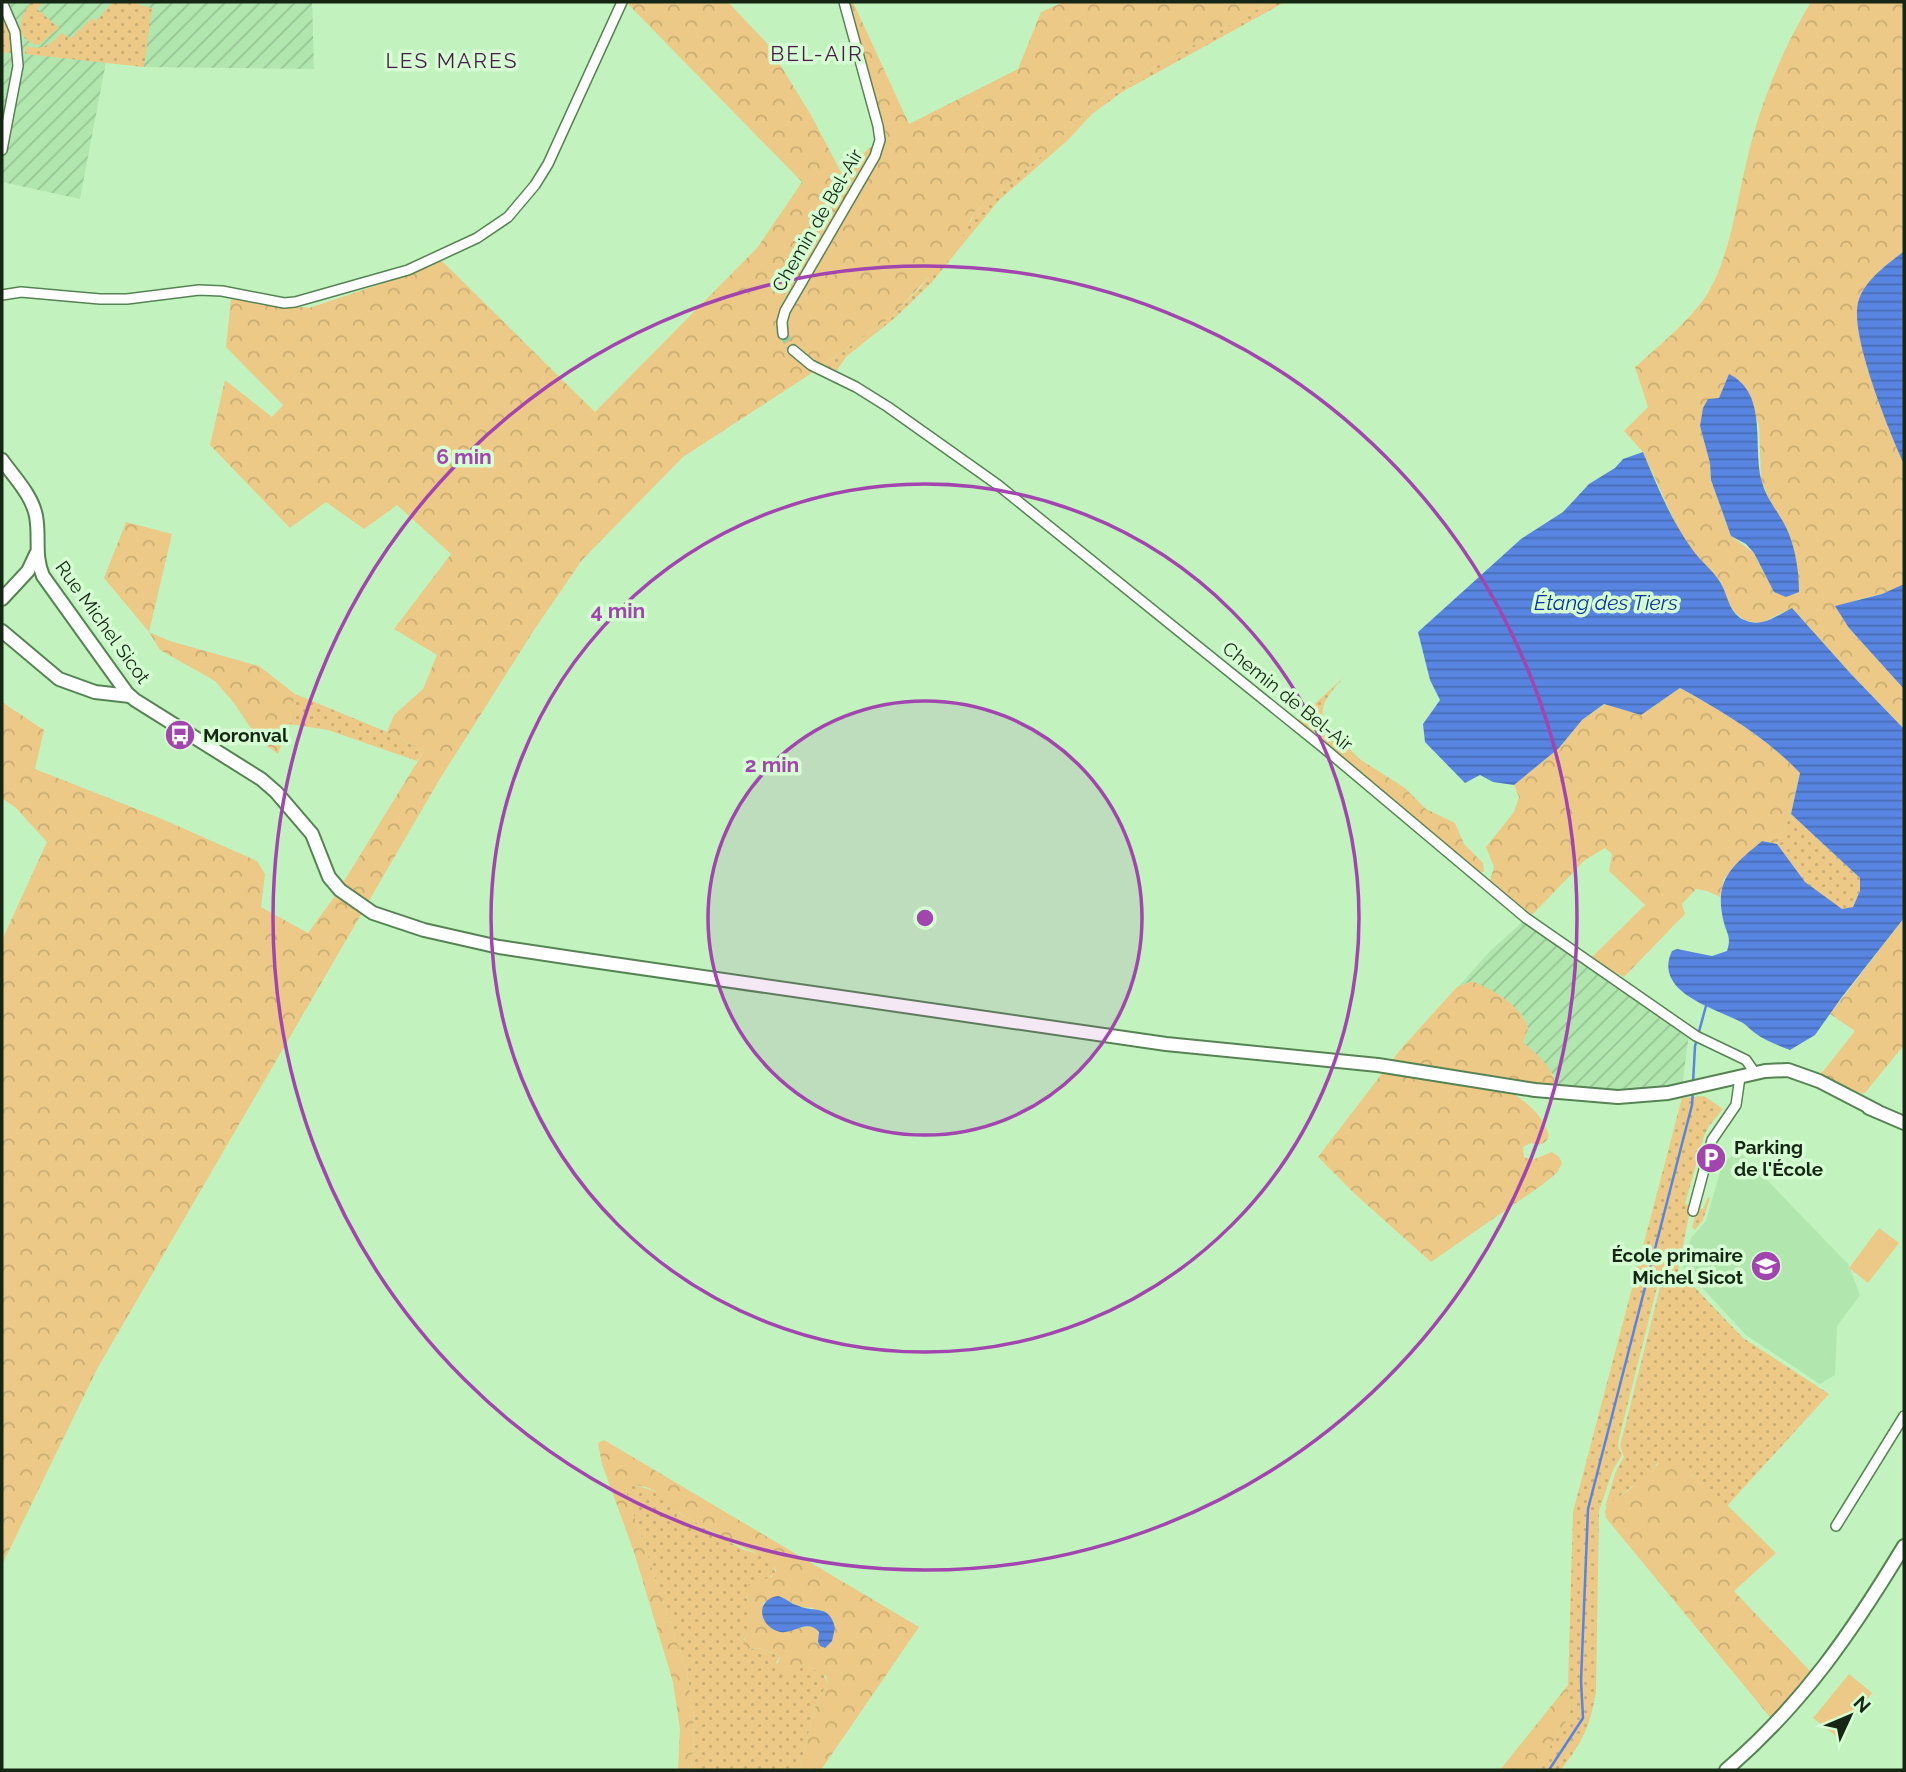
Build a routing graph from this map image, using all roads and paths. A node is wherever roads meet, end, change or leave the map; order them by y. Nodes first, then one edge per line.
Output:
1 (2, 2) edge
2 (622, 2) edge
3 (844, 2) edge
4 (2, 150) edge
5 (2, 295) edge
6 (783, 334) dead end
7 (793, 350) tunnel mouth
8 (3, 462) edge
9 (36, 554) junction
10 (2, 599) edge
11 (2, 631) edge
12 (130, 696) junction
13 (1755, 1073) junction
14 (1740, 1077) junction
15 (1904, 1123) edge
16 (1693, 1211) dead end
17 (1904, 1416) edge
18 (1836, 1526) dead end
19 (1904, 1546) edge
20 (1726, 1770) edge

1 - 4 street
2 - 5 street
3 - 6 street, Chemin de Bel-Air
7 - 13 street, Chemin de Bel-Air
8 - 9 street, Rue Michel Sicot
9 - 10 street
9 - 12 street, Rue Michel Sicot
11 - 12 street
12 - 14 street, Rue Michel Sicot
13 - 14 street
13 - 15 street
14 - 16 street
17 - 18 street
19 - 20 street

